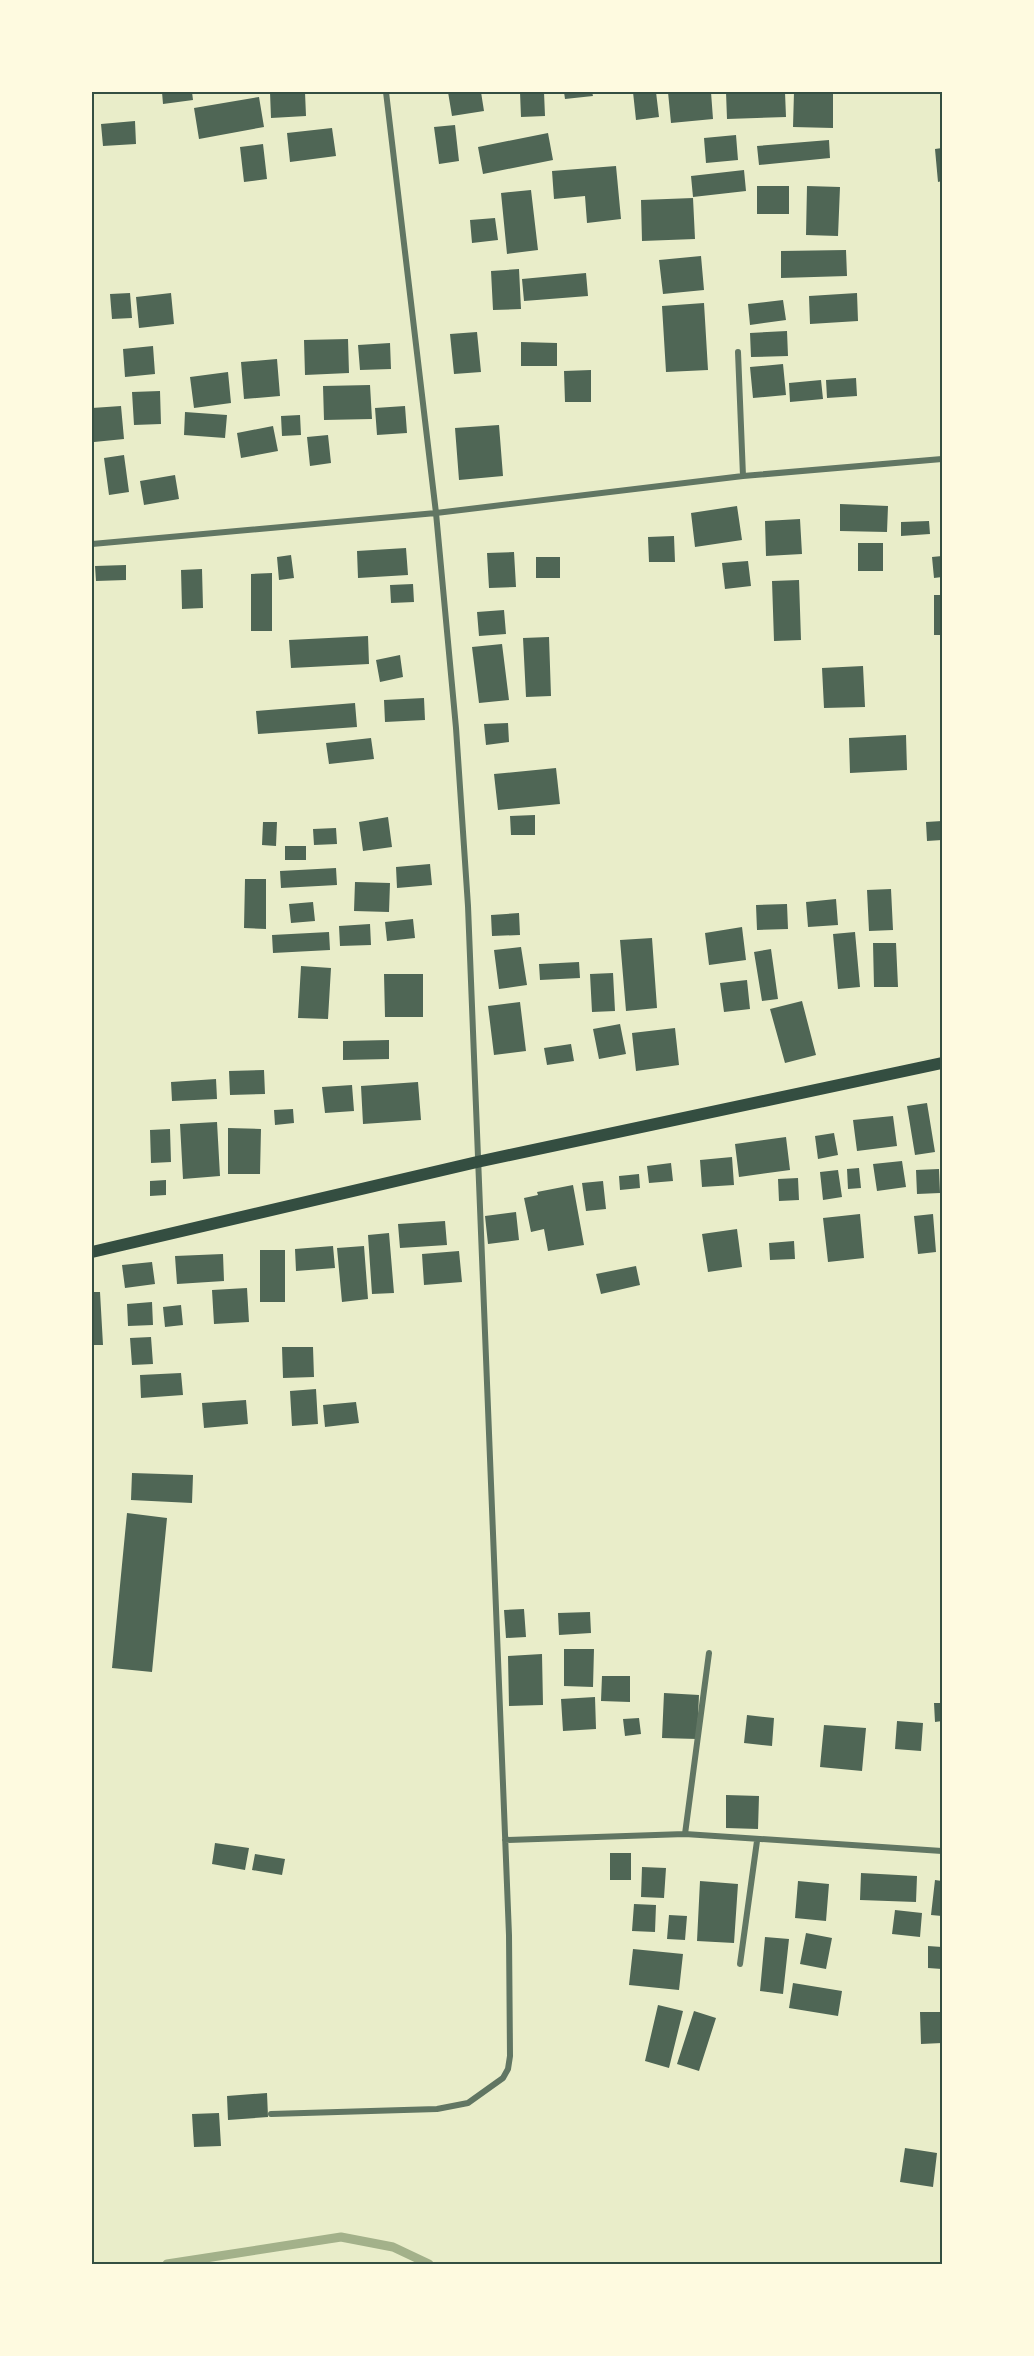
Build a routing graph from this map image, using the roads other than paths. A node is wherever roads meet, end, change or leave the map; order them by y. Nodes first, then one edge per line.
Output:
1 (386, 92) edge
2 (738, 352) dead end
3 (942, 459) edge
4 (743, 476) junction
5 (436, 513) junction
6 (92, 544) edge
7 (942, 1063) edge
8 (477, 1162) junction
9 (92, 1252) edge
10 (709, 1653) dead end
11 (685, 1834) junction
12 (505, 1840) junction
13 (757, 1841) junction
14 (942, 1851) edge
15 (740, 1964) dead end
16 (271, 2114) dead end

1 - 5 street
2 - 4 street
3 - 4 street
4 - 5 street
5 - 6 street
5 - 8 street
7 - 8 main road
8 - 9 main road
8 - 12 street
10 - 11 street
11 - 12 street
11 - 13 street
12 - 16 street
13 - 14 street
13 - 15 street

